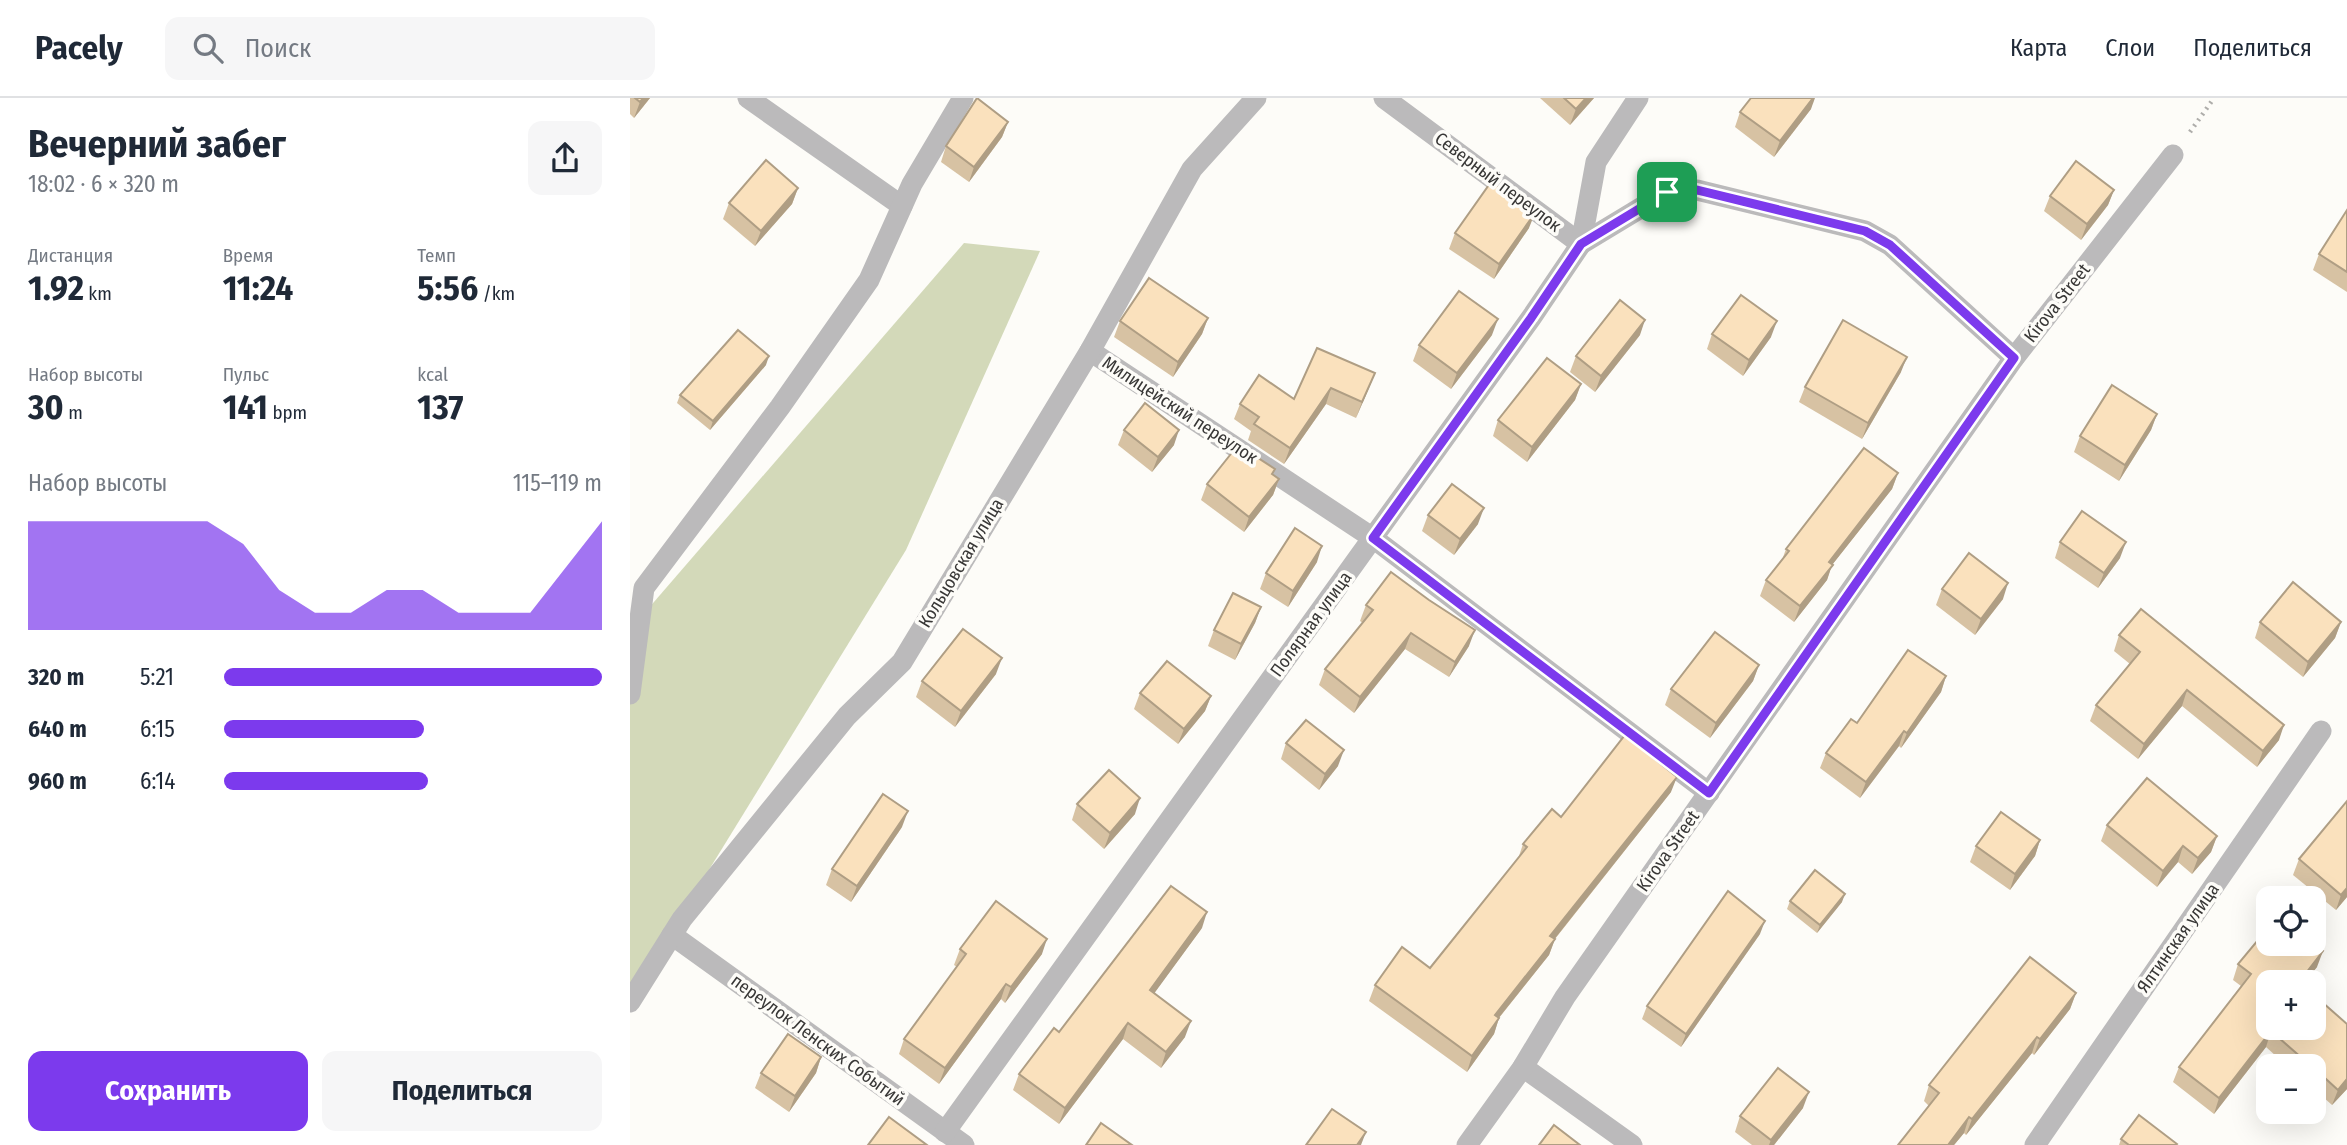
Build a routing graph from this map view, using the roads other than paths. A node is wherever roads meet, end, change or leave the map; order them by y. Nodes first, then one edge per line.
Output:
1 (748, 98) edge
2 (964, 98) edge
3 (1256, 98) edge
4 (1384, 98) edge
5 (1638, 98) edge
6 (2173, 155) road end
7 (902, 206) junction
8 (1581, 244) junction
9 (1090, 351) junction
10 (2014, 358) junction
11 (1373, 538) junction
12 (630, 694) edge
13 (2321, 732) dead end
14 (1709, 793) junction
15 (672, 935) junction
16 (630, 1002) edge
17 (1523, 1067) junction
18 (946, 1132) junction
19 (964, 1145) edge
20 (1467, 1145) edge
21 (1632, 1145) edge
22 (2035, 1145) edge

1 - 7 street
2 - 7 street
3 - 9 street, Кольцовская улица
4 - 8 street, Северный переулок
5 - 8 street, Полярная улица
6 - 10 street, Kirova Street
7 - 12 street
8 - 10 street
8 - 11 street, Полярная улица
9 - 11 street, Милицейский переулок
9 - 15 street, Кольцовская улица
10 - 14 street, Kirova Street
11 - 14 street, Милицейский переулок
11 - 18 street, Полярная улица
13 - 22 street, Ялтинская улица
14 - 17 street, Kirova Street
15 - 16 street, Кольцовская улица
15 - 18 street, переулок Ленских Событий
17 - 20 street, Kirova Street
17 - 21 street
18 - 19 street, переулок Ленских Событий

